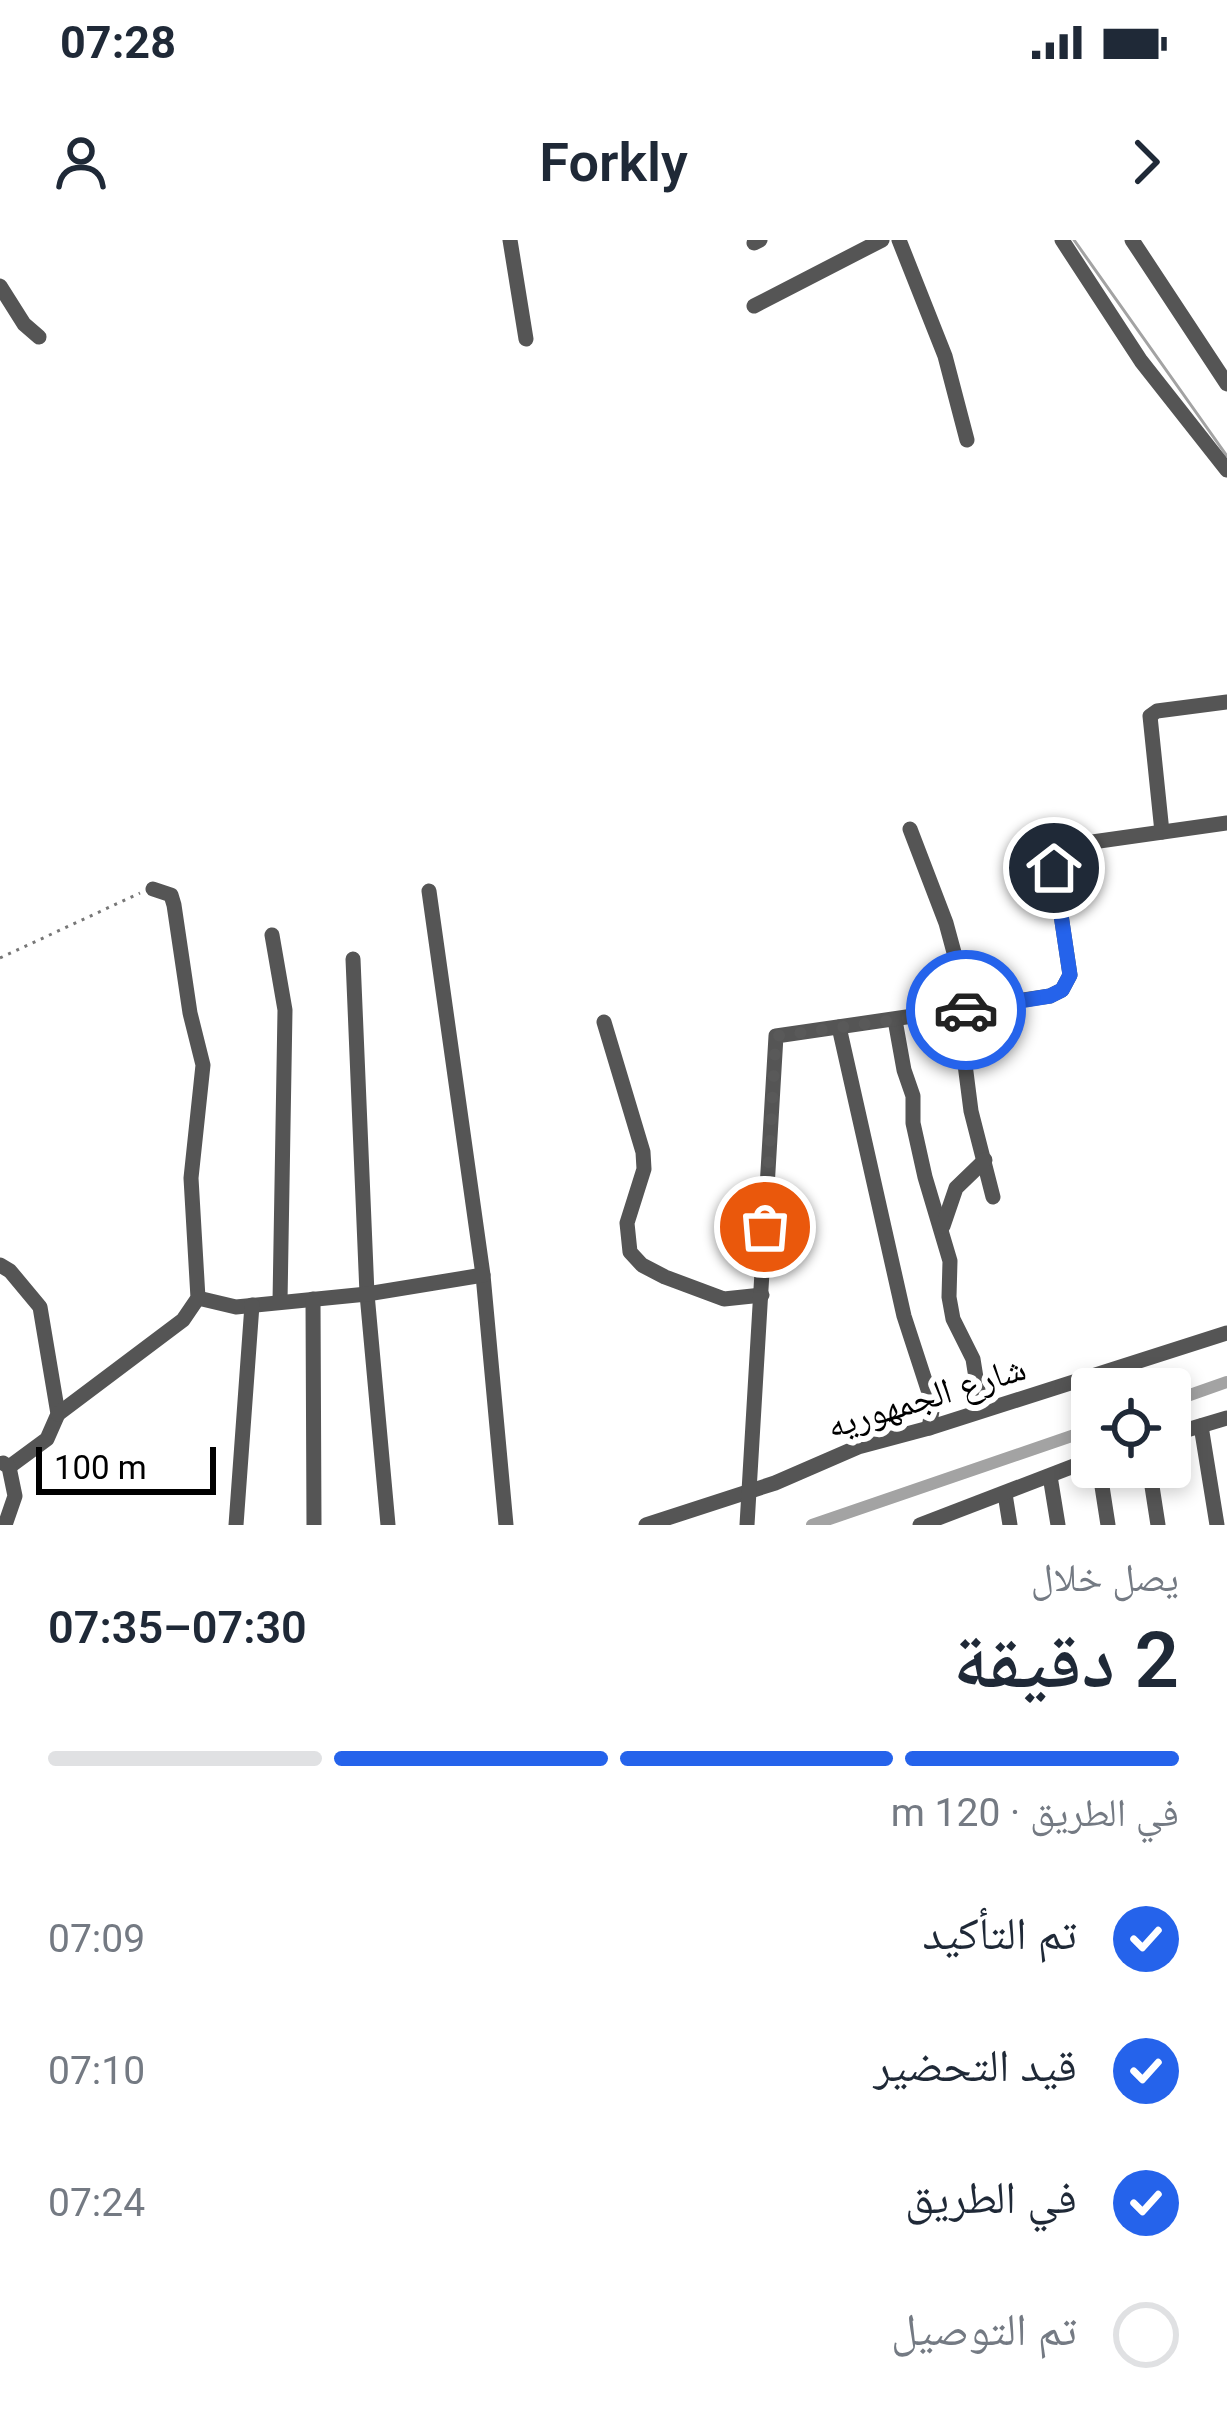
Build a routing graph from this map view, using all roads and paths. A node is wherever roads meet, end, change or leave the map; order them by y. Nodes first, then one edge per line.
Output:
1 (509, 240) edge
2 (882, 240) edge
3 (899, 240) edge
4 (1062, 240) edge
5 (1132, 240) edge
6 (0, 286) edge
7 (754, 306) dead end
8 (39, 337) dead end
9 (526, 339) dead end
10 (1227, 384) edge
11 (967, 440) dead end
12 (1224, 458) edge
13 (1227, 702) edge
14 (1227, 823) edge
15 (910, 829) dead end
16 (1162, 832) junction
17 (1057, 847) dead end
18 (1054, 868) dead end
19 (153, 889) joint
20 (429, 890) dead end
21 (272, 935) dead end
22 (0, 958) edge
23 (353, 959) dead end
24 (962, 1010) junction
25 (895, 1020) junction
26 (604, 1022) dead end
27 (839, 1027) junction
28 (986, 1160) junction
29 (993, 1197) dead end
30 (943, 1228) junction
31 (0, 1265) edge
32 (483, 1275) junction
33 (367, 1294) junction
34 (762, 1295) junction
35 (198, 1298) junction
36 (313, 1300) junction
37 (280, 1302) junction
38 (252, 1305) junction
39 (1227, 1333) edge
40 (981, 1409) junction
41 (58, 1414) junction
42 (1227, 1418) edge
43 (1201, 1426) junction
44 (929, 1428) junction
45 (1191, 1429) edge
46 (4, 1464) edge
47 (1071, 1468) edge
48 (1050, 1476) junction
49 (1102, 1488) edge
50 (1152, 1488) edge
51 (1005, 1494) junction
52 (748, 1499) junction
53 (949, 1520) edge
54 (5, 1525) edge
55 (236, 1525) edge
56 (314, 1525) edge
57 (388, 1525) edge
58 (506, 1525) edge
59 (646, 1525) edge
60 (747, 1525) edge
61 (920, 1525) edge
62 (1010, 1525) edge
63 (1058, 1525) edge
64 (1108, 1525) edge
65 (1158, 1525) edge
66 (1217, 1525) edge

1 - 9 street
2 - 7 street
3 - 11 street
4 - 12 street
5 - 10 street
6 - 8 street
13 - 16 street
14 - 16 street
15 - 24 street
16 - 17 street
18 - 24 street
19 - 22 path
19 - 35 street
20 - 32 street
21 - 37 street
23 - 33 street
24 - 25 street
24 - 28 street
25 - 27 street
25 - 30 street
26 - 34 street
27 - 34 street
27 - 44 street
28 - 29 street
28 - 30 street
30 - 40 street
31 - 41 street
32 - 33 street
32 - 58 street
33 - 36 street
33 - 57 street
34 - 52 street
35 - 38 street
35 - 41 street
36 - 37 street
36 - 56 street
37 - 38 street
38 - 55 street
39 - 40 street, شارع الجمهوريه
40 - 44 street, شارع الجمهوريه
41 - 46 street
42 - 43 street
43 - 45 street
43 - 66 street
44 - 52 street, شارع الجمهوريه
46 - 54 street
47 - 48 street
48 - 51 street
48 - 63 street
49 - 64 street
50 - 65 street
51 - 53 street
51 - 62 street
52 - 59 street, شارع الجمهوريه
52 - 60 street
53 - 61 street

